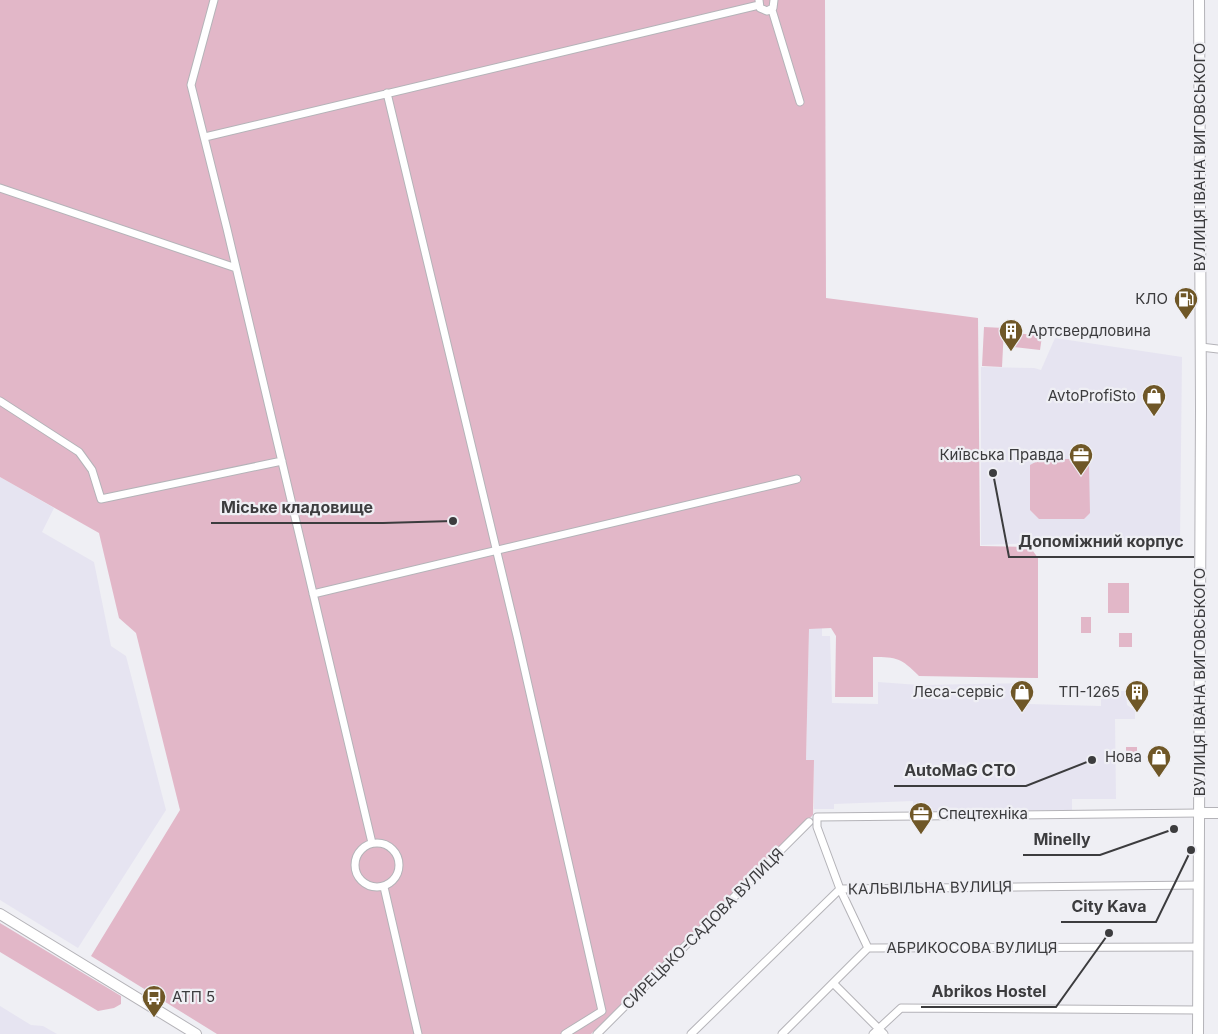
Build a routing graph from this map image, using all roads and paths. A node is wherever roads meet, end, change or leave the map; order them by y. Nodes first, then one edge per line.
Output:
1 (214, 0) edge
2 (774, 0) edge
3 (1199, 0) edge
4 (759, 3) edge
5 (772, 10) junction
6 (388, 93) junction
7 (800, 102) dead end
8 (205, 137) junction
9 (0, 188) edge
10 (236, 268) junction
11 (1201, 346) junction
12 (1218, 349) edge
13 (0, 401) edge
14 (282, 461) junction
15 (797, 479) dead end
16 (496, 549) junction
17 (313, 594) junction
18 (1200, 813) junction
19 (1218, 813) edge
20 (809, 822) dead end
21 (372, 843) junction
22 (1199, 885) junction
23 (384, 887) junction
24 (840, 889) junction
25 (0, 914) edge
26 (1198, 947) junction
27 (868, 948) junction
28 (833, 983) junction
29 (1198, 1010) junction
30 (879, 1028) junction
31 (196, 1034) edge
32 (418, 1034) edge
33 (565, 1034) edge
34 (597, 1034) edge
35 (691, 1034) edge
36 (782, 1034) edge
37 (873, 1034) edge
38 (884, 1034) edge
39 (1198, 1034) edge

1 - 8 street
2 - 5 street
3 - 11 main road, ВУЛИЦЯ ІВАНА ВИГОВСЬКОГО
4 - 5 street
4 - 6 street
5 - 7 street
6 - 8 street
6 - 16 street
8 - 10 street
9 - 10 street
10 - 14 street
11 - 12 street
11 - 18 main road, ВУЛИЦЯ ІВАНА ВИГОВСЬКОГО
13 - 14 street
14 - 17 street
15 - 16 street
16 - 17 street
16 - 33 street
17 - 21 street
18 - 19 main road
18 - 22 main road, ВУЛИЦЯ ІВАНА ВИГОВСЬКОГО
18 - 24 street
20 - 34 street, СИРЕЦЬКО-САДОВА ВУЛИЦЯ
21 - 23 street
21 - 23 street
22 - 24 street, КАЛЬВІЛЬНА ВУЛИЦЯ
22 - 26 main road, ВУЛИЦЯ ІВАНА ВИГОВСЬКОГО
23 - 32 street
24 - 27 street
24 - 35 street, КАЛЬВІЛЬНА ВУЛИЦЯ
25 - 31 main road
26 - 27 street, АБРИКОСОВА ВУЛИЦЯ
26 - 29 main road, ВУЛИЦЯ ІВАНА ВИГОВСЬКОГО
27 - 28 street, АБРИКОСОВА ВУЛИЦЯ
28 - 30 street
28 - 36 street, АБРИКОСОВА ВУЛИЦЯ
29 - 30 street
29 - 39 main road, ВУЛИЦЯ ІВАНА ВИГОВСЬКОГО
30 - 37 street
30 - 38 street

